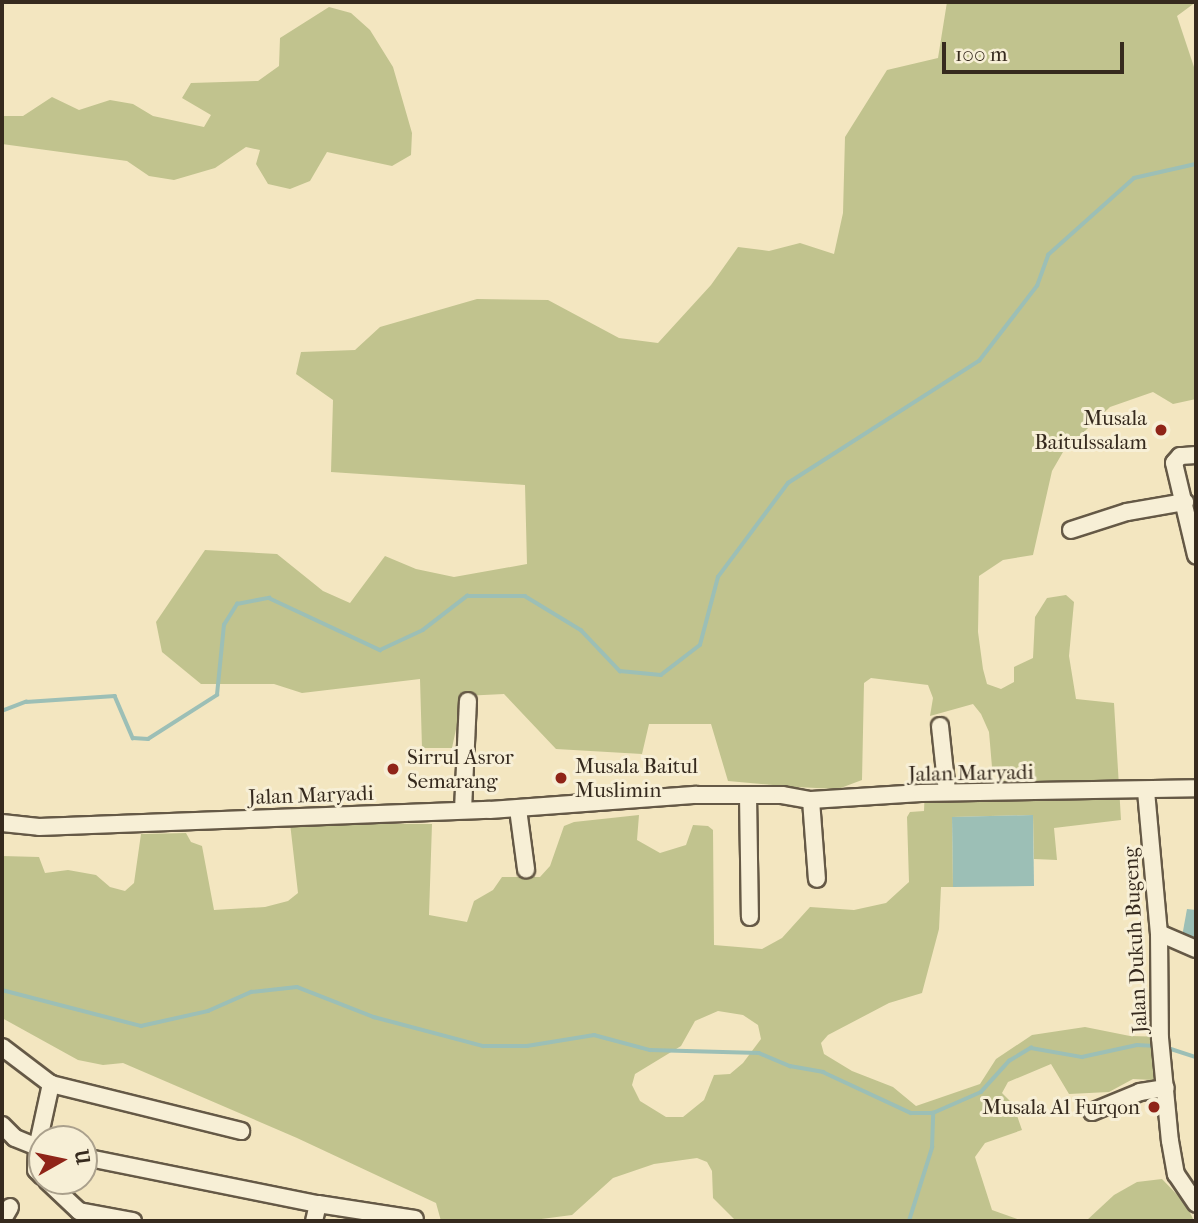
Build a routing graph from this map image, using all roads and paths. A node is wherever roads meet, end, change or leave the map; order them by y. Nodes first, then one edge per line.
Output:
1 (1196, 456) edge
2 (1185, 502) junction
3 (1071, 530) dead end
4 (1196, 555) edge
5 (468, 701) dead end
6 (940, 726) dead end
7 (1196, 788) edge
8 (1146, 791) junction
9 (947, 792) junction
10 (748, 795) junction
11 (811, 800) junction
12 (518, 809) junction
13 (463, 810) junction
14 (2, 823) edge
15 (526, 869) dead end
16 (817, 879) dead end
17 (750, 917) dead end
18 (1160, 933) junction
19 (1196, 949) edge
20 (2, 1048) edge
21 (51, 1084) junction
22 (1166, 1088) junction
23 (1091, 1112) dead end
24 (2, 1125) edge
25 (43, 1125) edge
26 (241, 1131) dead end
27 (28, 1144) edge
28 (98, 1160) edge
29 (60, 1195) edge
30 (318, 1204) junction
31 (1196, 1204) edge
32 (80, 1216) edge
33 (415, 1219) dead end
34 (133, 1221) edge
35 (314, 1221) edge

1 - 2 street
2 - 3 street
2 - 4 street
5 - 13 street
6 - 9 street
7 - 8 street, Jalan Maryadi
8 - 9 street, Jalan Maryadi
8 - 18 street, Jalan Dukuh Bugeng
9 - 11 street, Jalan Maryadi
10 - 11 street, Jalan Maryadi
10 - 12 street, Jalan Maryadi
10 - 17 street
11 - 16 street
12 - 13 street, Jalan Maryadi
12 - 15 street
13 - 14 street, Jalan Maryadi
18 - 19 street
18 - 22 street, Jalan Dukuh Bugeng
20 - 21 street
21 - 25 street
21 - 26 street
22 - 23 street
22 - 31 street, Jalan Dukuh Bugeng
24 - 27 street
28 - 30 street
29 - 32 street
30 - 33 street
30 - 35 street
32 - 34 street

